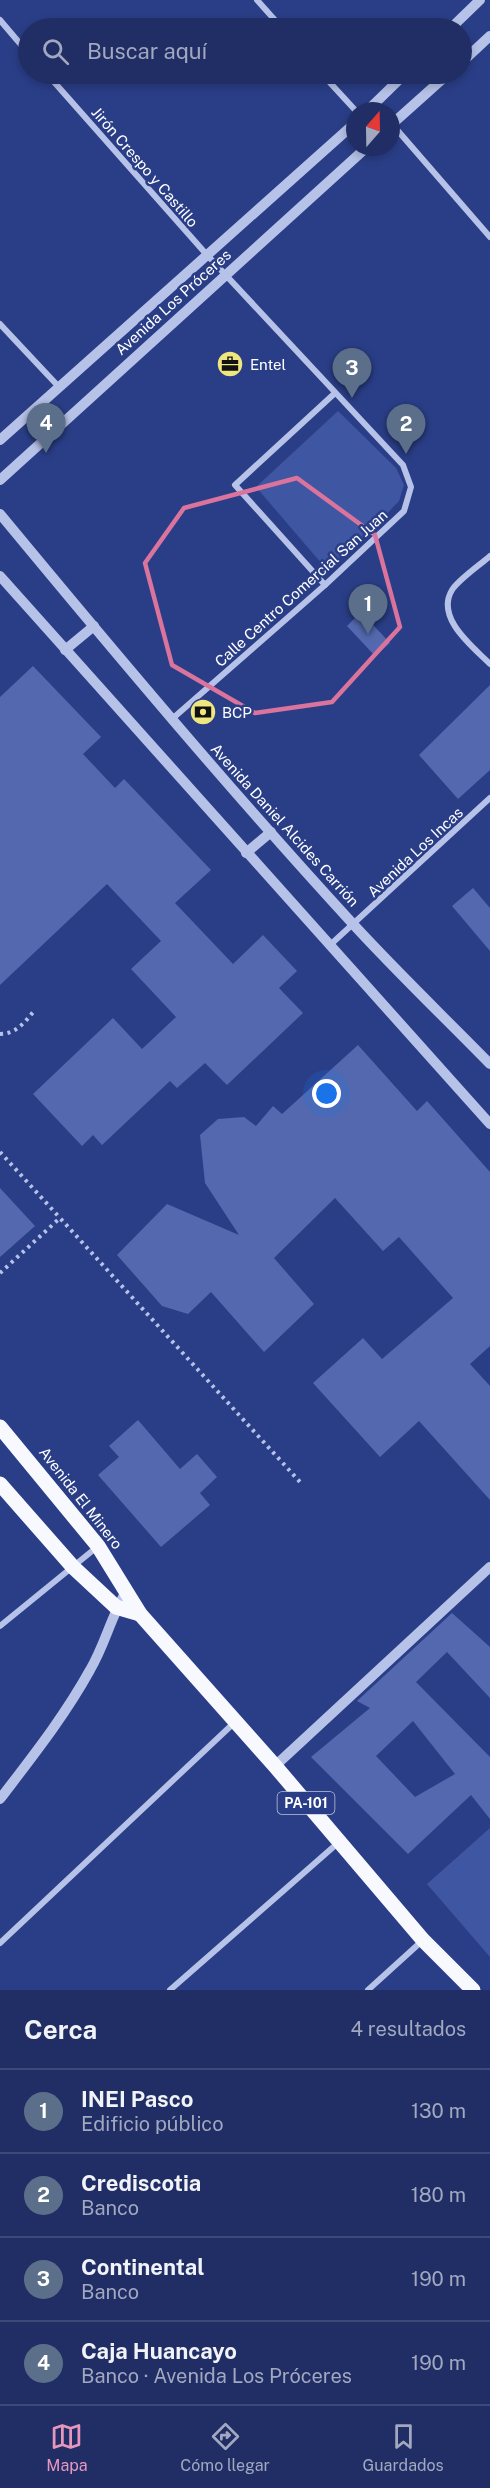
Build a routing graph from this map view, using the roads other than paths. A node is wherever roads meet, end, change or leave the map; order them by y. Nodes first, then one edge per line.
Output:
1 (257, 0) edge
2 (480, 0) edge
3 (273, 18) edge
4 (461, 18) edge
5 (0, 20) edge
6 (490, 36) edge
7 (18, 41) edge
8 (472, 53) edge
9 (56, 84) edge
10 (331, 84) edge
11 (395, 84) edge
12 (437, 84) edge
13 (348, 102) edge
14 (376, 102) edge
15 (400, 118) edge
16 (346, 131) edge
17 (400, 134) edge
18 (357, 156) edge
19 (490, 237) edge
20 (207, 255) junction
21 (226, 275) junction
22 (0, 324) edge
23 (59, 387) junction
24 (335, 393) junction
25 (0, 440) edge
26 (0, 480) edge
27 (0, 514) edge
28 (490, 556) edge
29 (0, 576) edge
30 (325, 585) junction
31 (94, 626) junction
32 (65, 650) junction
33 (490, 663) edge
34 (172, 720) junction
35 (490, 798) edge
36 (271, 832) junction
37 (246, 853) junction
38 (354, 925) junction
39 (329, 946) junction
40 (490, 1064) edge
41 (490, 1124) edge
42 (0, 1427) edge
43 (0, 1484) edge
44 (98, 1546) junction
45 (73, 1567) junction
46 (490, 1568) edge
47 (127, 1590) junction
48 (116, 1607) junction
49 (140, 1614) junction
50 (0, 1626) edge
51 (236, 1722) junction
52 (275, 1766) junction
53 (0, 1799) edge
54 (339, 1842) junction
55 (423, 1940) junction
56 (0, 1943) edge
57 (170, 1990) edge
58 (368, 1990) edge
59 (473, 1990) edge

1 - 3 street
2 - 4 street
5 - 7 street
6 - 8 street
9 - 20 street, Jirón Crespo y Castillo
10 - 13 street
11 - 14 street
12 - 15 street
16 - 20 street, Avenida Los Próceres
17 - 19 street
18 - 21 street, Avenida Los Próceres
20 - 21 street, Jirón Crespo y Castillo
20 - 23 street, Avenida Los Próceres
21 - 24 street, Calle Centro Comercial San Juan
21 - 26 street, Avenida Los Próceres
22 - 23 street
23 - 25 street, Avenida Los Próceres
24 - 30 street, Calle Centro Comercial San Juan
24 - 30 street
27 - 31 street, Avenida Daniel Alcides Carrión
28 - 33 street
29 - 32 street
30 - 34 street, Calle Centro Comercial San Juan
31 - 32 street
31 - 34 street, Avenida Daniel Alcides Carrión
32 - 37 street
34 - 36 street, Avenida Daniel Alcides Carrión
35 - 38 street, Avenida Los Incas
36 - 37 street
36 - 38 street, Avenida Daniel Alcides Carrión
37 - 39 street
38 - 39 street, Avenida Los Incas
38 - 40 street, Avenida Daniel Alcides Carrión
39 - 41 street
42 - 44 main road, Avenida El Minero / PA-101
43 - 45 main road
44 - 45 street
44 - 47 main road, Avenida El Minero / PA-101
45 - 48 main road
45 - 50 street
46 - 52 street
47 - 48 street
47 - 49 main road, Avenida El Minero / PA-101
48 - 49 main road
48 - 53 street
49 - 51 main road, PA-101
51 - 52 main road, PA-101
51 - 56 street
52 - 54 main road, PA-101
54 - 55 main road, PA-101
54 - 57 street
55 - 58 street
55 - 59 main road, PA-101

